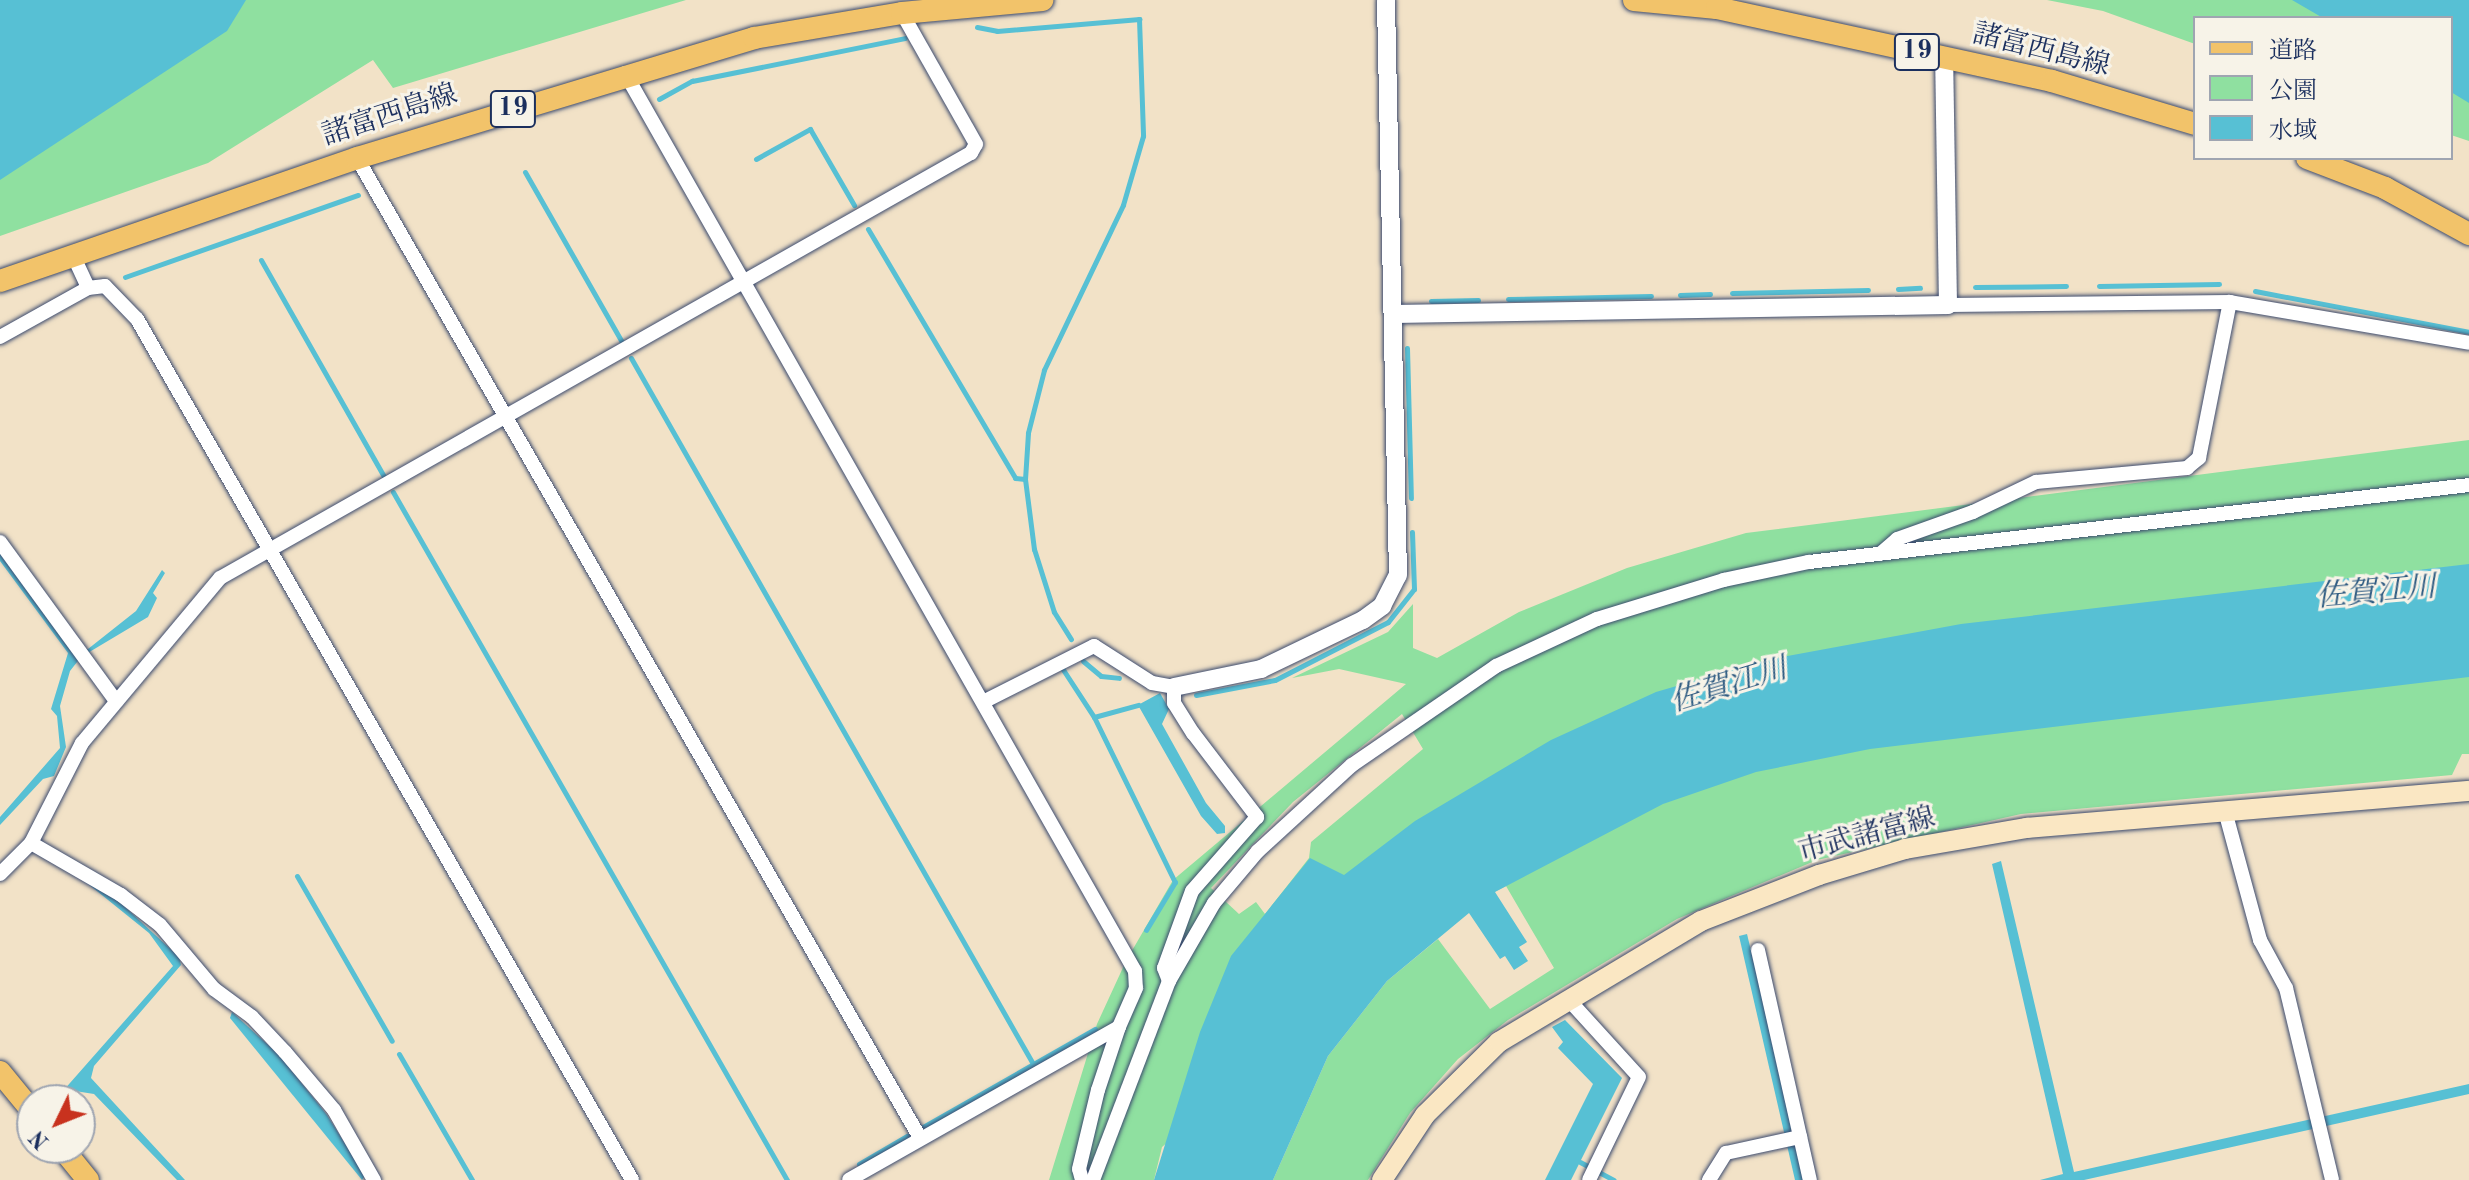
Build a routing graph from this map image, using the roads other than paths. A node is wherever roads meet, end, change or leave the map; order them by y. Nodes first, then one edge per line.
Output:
1 (1042, 0) edge
2 (1386, 0) edge
3 (1634, 0) edge
4 (902, 13) junction
5 (1944, 58) junction
6 (625, 73) junction
7 (2193, 123) edge
8 (357, 158) junction
9 (2312, 160) edge
10 (2469, 234) edge
11 (72, 253) junction
12 (0, 281) edge
13 (743, 284) junction
14 (88, 288) junction
15 (2230, 302) junction
16 (1948, 305) junction
17 (1394, 314) junction
18 (0, 337) edge
19 (2469, 343) edge
20 (508, 420) junction
21 (2469, 485) edge
22 (0, 542) edge
23 (270, 552) junction
24 (1880, 554) junction
25 (1174, 687) junction
26 (116, 701) junction
27 (985, 701) junction
28 (2469, 791) edge
29 (2225, 811) junction
30 (31, 843) junction
31 (0, 874) edge
32 (1758, 950) dead end
33 (1169, 981) junction
34 (1568, 999) junction
35 (1119, 1027) junction
36 (0, 1072) edge
37 (16, 1092) edge
38 (920, 1138) junction
39 (1794, 1139) junction
40 (75, 1164) edge
41 (1593, 1173) edge
42 (861, 1176) edge
43 (88, 1180) edge
44 (374, 1180) edge
45 (632, 1180) edge
46 (1082, 1180) edge
47 (1093, 1180) edge
48 (1382, 1180) edge
49 (1709, 1180) edge
50 (1810, 1180) edge
51 (2332, 1180) edge

1 - 4 main road, 諸富西島線 / 19
2 - 17 street
3 - 5 main road, 諸富西島線 / 19
4 - 6 main road, 諸富西島線 / 19
4 - 13 street
5 - 7 main road, 諸富西島線 / 19
5 - 16 street
6 - 8 main road, 諸富西島線 / 19
6 - 13 street
8 - 11 main road, 諸富西島線 / 19
8 - 20 street
9 - 10 main road
11 - 12 main road, 諸富西島線 / 19
11 - 14 street
13 - 20 street
13 - 27 street
14 - 18 street
14 - 23 street
15 - 16 street
15 - 19 street
15 - 24 street
16 - 17 street
17 - 25 street
20 - 23 street
20 - 38 street
21 - 24 street
22 - 26 street
23 - 26 street
23 - 45 street
24 - 33 street
25 - 27 street
25 - 33 street
26 - 30 street
27 - 35 street
28 - 29 main road, 市武諸富線
29 - 34 main road, 市武諸富線
29 - 51 street
30 - 31 street
30 - 44 street
32 - 39 street
33 - 47 street
34 - 41 street
34 - 48 main road, 市武諸富線
35 - 38 street
35 - 46 street
36 - 37 main road
38 - 42 street
39 - 49 street
39 - 50 street
40 - 43 main road

